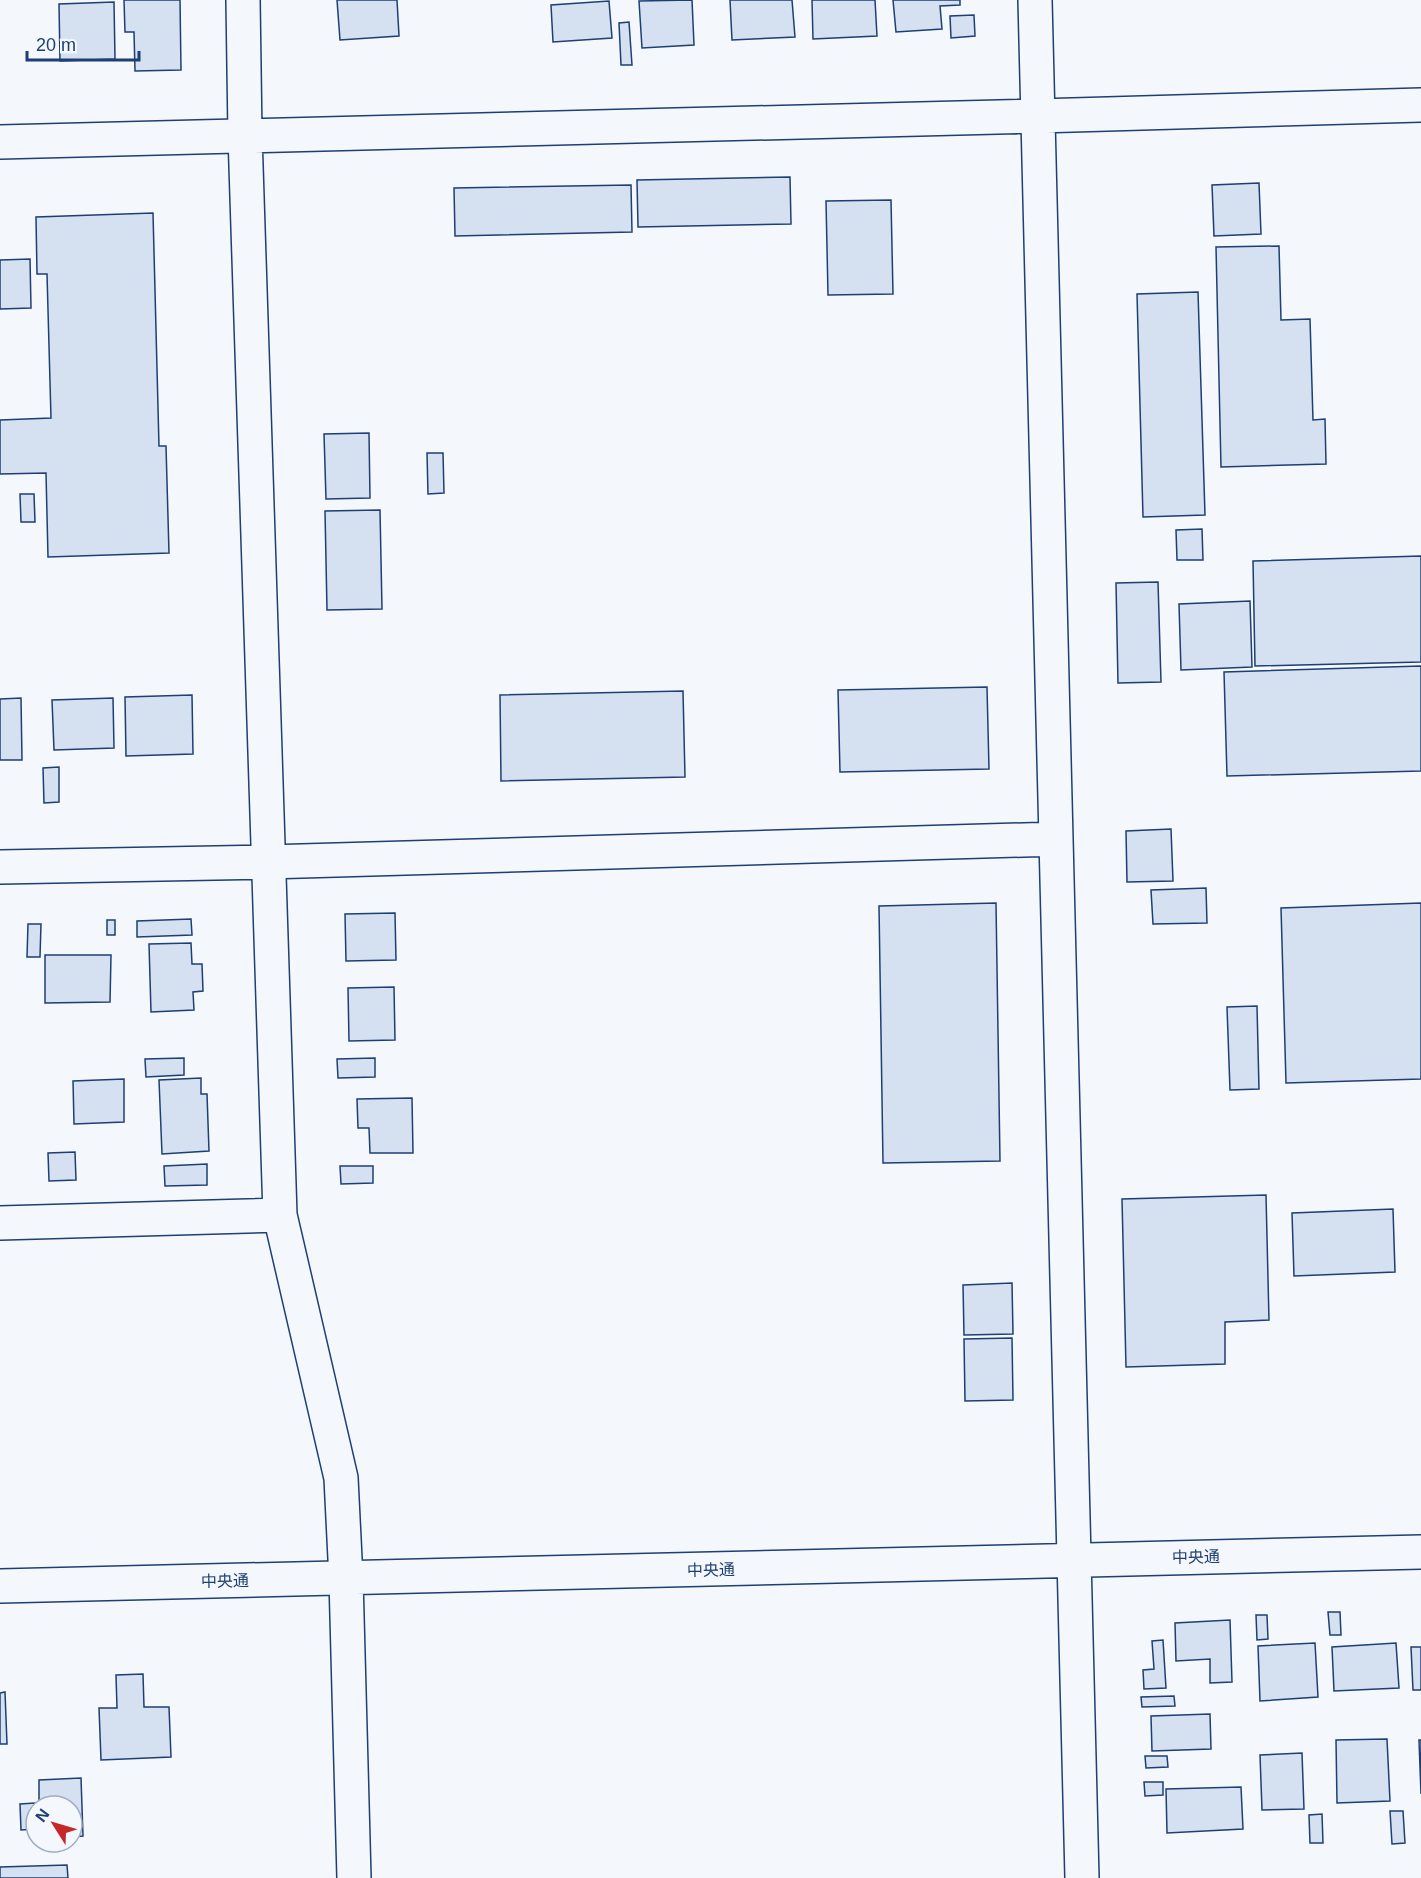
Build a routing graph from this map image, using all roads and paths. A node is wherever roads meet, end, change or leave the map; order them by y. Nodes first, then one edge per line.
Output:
1 (243, 0) edge
2 (1035, 0) edge
3 (1421, 105) edge
4 (1038, 116) junction
5 (245, 135) junction
6 (0, 142) edge
7 (1056, 839) junction
8 (267, 862) junction
9 (0, 867) edge
10 (280, 1215) junction
11 (0, 1223) edge
12 (1421, 1552) edge
13 (1073, 1560) junction
14 (346, 1579) junction
15 (0, 1586) edge
16 (354, 1878) edge
17 (1082, 1878) edge

1 - 5 street
2 - 4 street
3 - 4 street
4 - 5 street
4 - 7 street
5 - 6 street
5 - 8 street
7 - 8 street
7 - 13 street
8 - 9 street
8 - 10 street
10 - 11 street
10 - 14 street
12 - 13 street, 中央通
13 - 14 street, 中央通
13 - 17 street
14 - 15 street, 中央通
14 - 16 street

